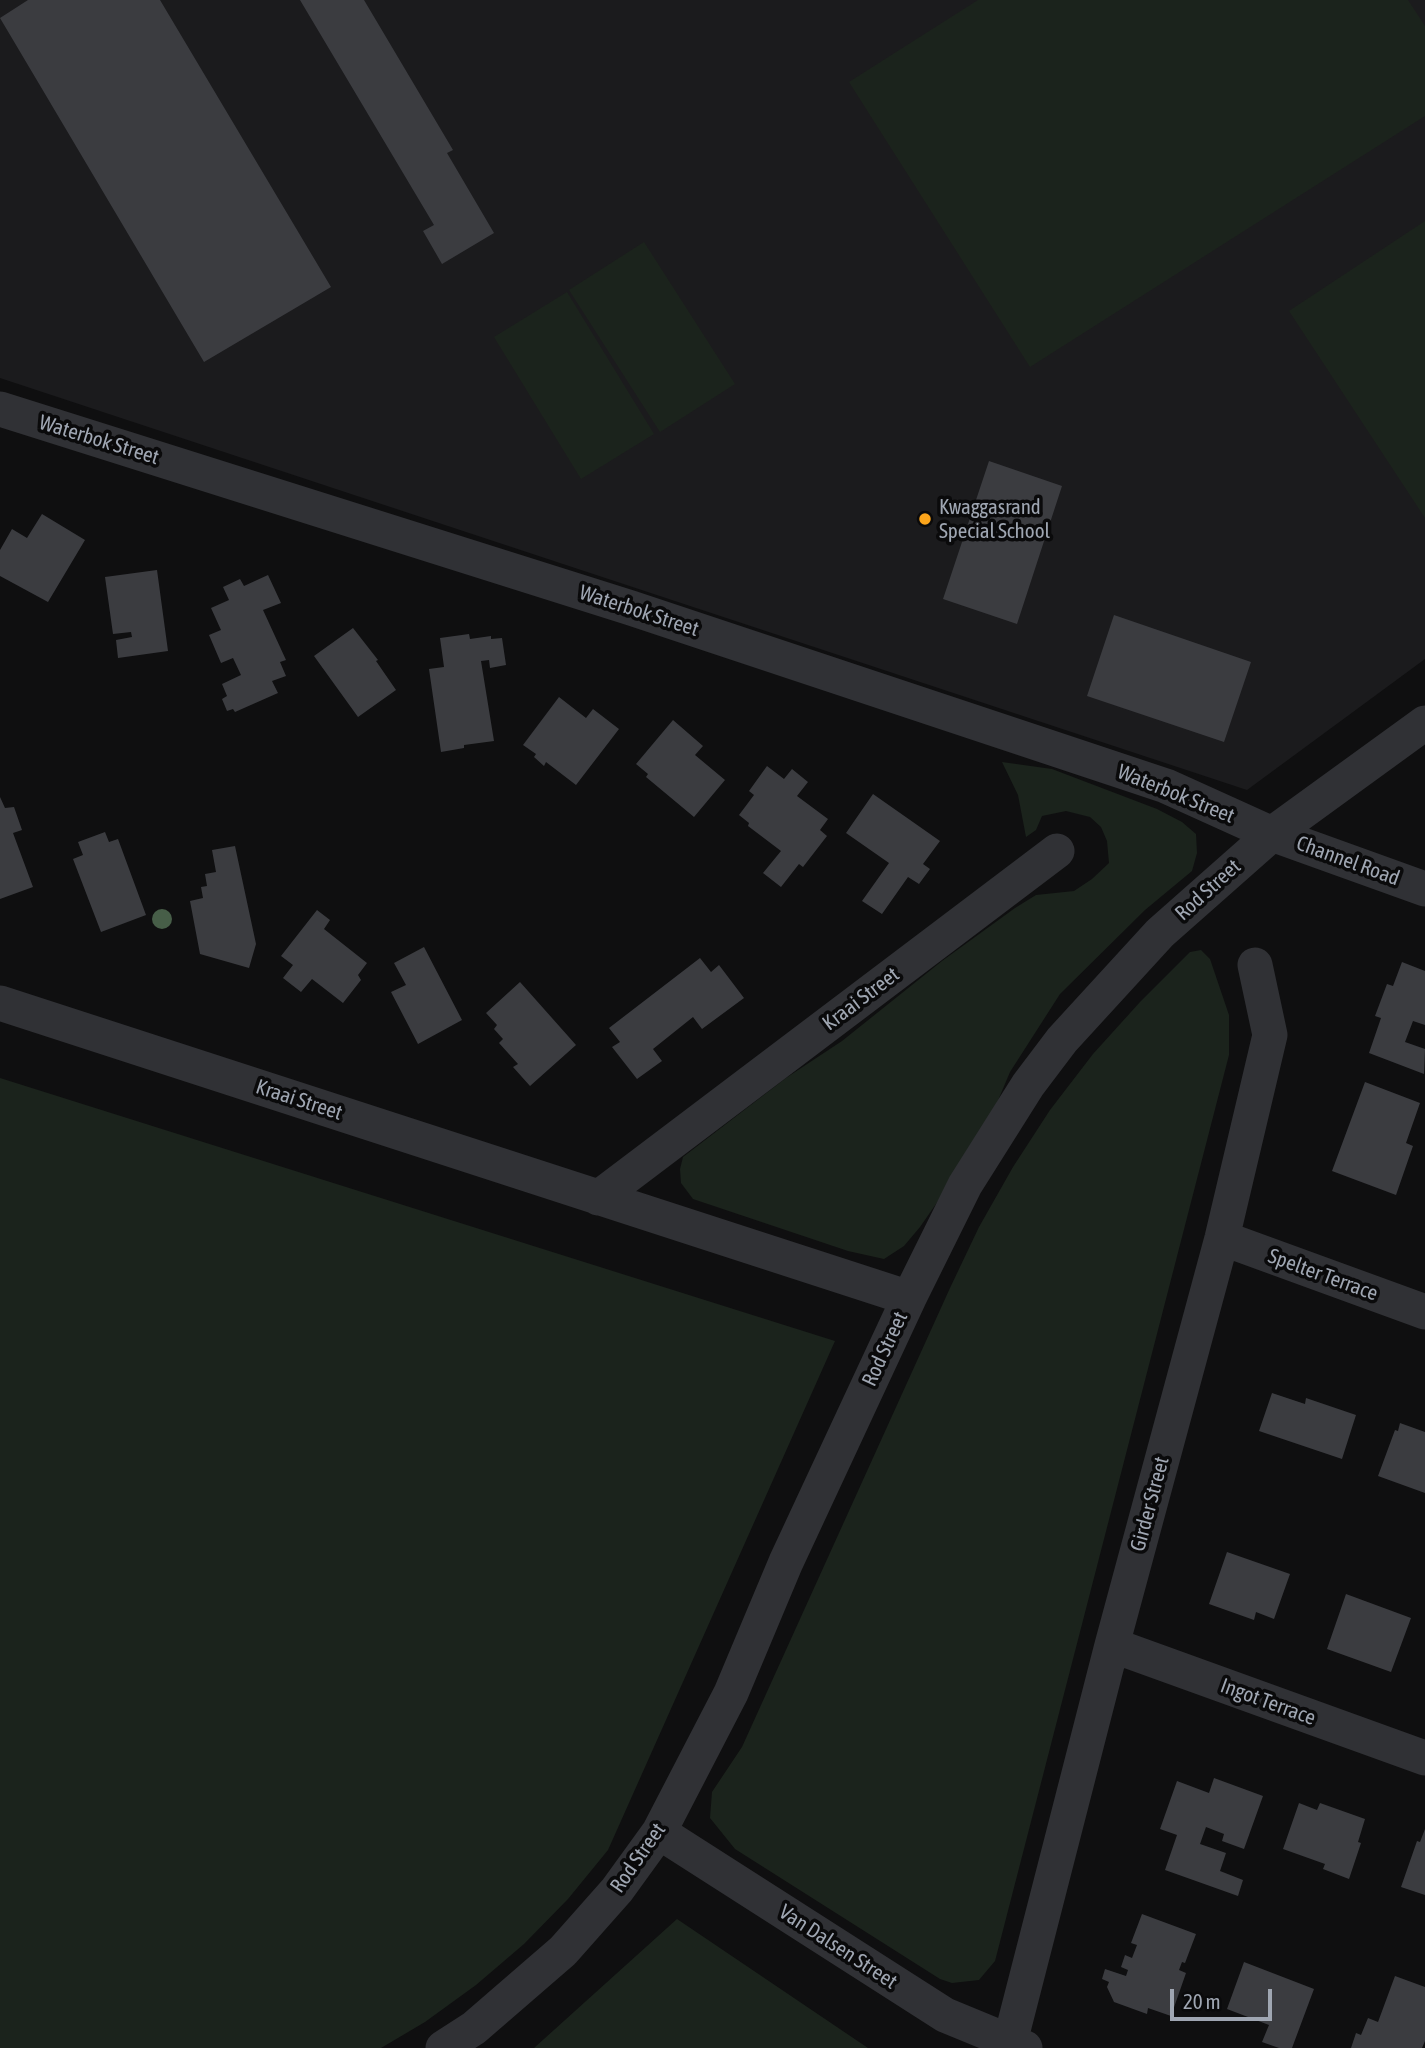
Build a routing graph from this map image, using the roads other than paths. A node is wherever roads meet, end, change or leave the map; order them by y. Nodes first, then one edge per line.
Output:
1 (0, 409) edge
2 (1425, 723) edge
3 (1272, 834) junction
4 (1057, 851) dead end
5 (1425, 889) edge
6 (1255, 965) dead end
7 (0, 1003) edge
8 (598, 1198) junction
9 (1222, 1238) junction
10 (909, 1298) junction
11 (1425, 1312) edge
12 (1112, 1645) junction
13 (1425, 1758) edge
14 (659, 1832) junction
15 (1018, 2045) edge
16 (443, 2048) edge

1 - 3 street, Waterbok Street
2 - 3 street, Rod Street
3 - 5 street, Channel Road
3 - 10 street, Rod Street
4 - 8 street, Kraai Street
6 - 9 street, Girder Street
7 - 8 street, Kraai Street
8 - 10 street, Kraai Street
9 - 11 street, Spelter Terrace
9 - 12 street, Girder Street
10 - 14 street, Rod Street
12 - 13 street, Ingot Terrace
12 - 15 street, Girder Street
14 - 15 street, Van Dalsen Street
14 - 16 street, Rod Street

